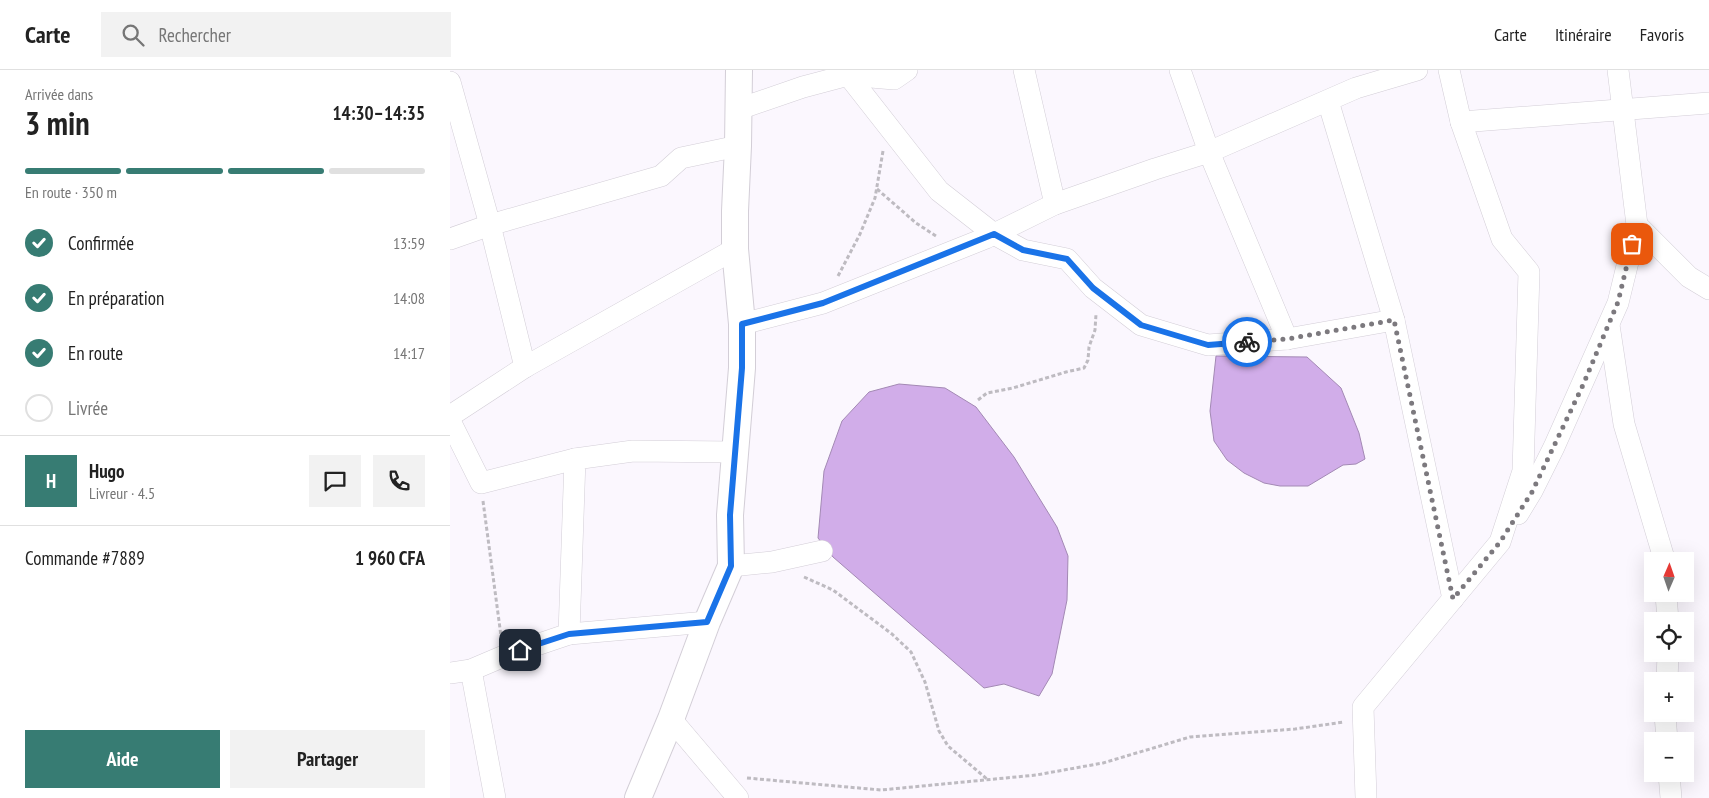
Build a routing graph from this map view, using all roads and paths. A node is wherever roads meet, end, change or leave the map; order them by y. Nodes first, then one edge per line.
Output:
1 (739, 70) edge
2 (906, 70) edge
3 (1024, 70) edge
4 (1180, 70) edge
5 (1417, 70) edge
6 (1450, 70) edge
7 (1618, 70) edge
8 (848, 75) junction
9 (1376, 76) edge
10 (450, 82) edge
11 (1328, 101) junction
12 (1709, 103) edge
13 (739, 109) junction
14 (1623, 111) junction
15 (1460, 122) junction
16 (887, 126) junction
17 (738, 146) junction
18 (1209, 152) junction
19 (876, 189) junction
20 (1054, 204) junction
21 (490, 225) junction
22 (1637, 225) junction
23 (994, 234) junction
24 (450, 239) edge
25 (735, 249) junction
26 (958, 249) junction
27 (1709, 288) edge
28 (1096, 291) junction
29 (823, 303) junction
30 (1394, 320) junction
31 (742, 324) junction
32 (1609, 325) junction
33 (1287, 339) junction
34 (525, 367) junction
35 (978, 400) dead end
36 (450, 416) edge
37 (450, 421) edge
38 (734, 452) junction
39 (575, 459) junction
40 (481, 483) junction
41 (1500, 542) junction
42 (822, 551) dead end
43 (1662, 552) edge
44 (772, 562) junction
45 (731, 566) junction
46 (1453, 599) junction
47 (707, 622) junction
48 (569, 634) junction
49 (504, 656) junction
50 (471, 670) junction
51 (450, 673) edge
52 (671, 719) junction
53 (1364, 719) junction
54 (719, 775) junction
55 (987, 779) junction
56 (1670, 782) edge
57 (495, 798) edge
58 (638, 798) edge
59 (738, 798) edge
60 (1366, 798) edge
61 (1671, 798) edge

1 - 13 street
2 - 8 street
3 - 20 street
4 - 18 street
5 - 9 street
6 - 15 street
7 - 14 street
8 - 13 street
8 - 16 street
9 - 11 street
10 - 21 street
11 - 18 street
11 - 30 street
12 - 14 street
13 - 17 street
14 - 15 street
14 - 22 street
15 - 41 street
16 - 19 path
16 - 23 street
17 - 21 street
17 - 25 street
18 - 20 street
18 - 33 street
19 - 26 path
19 - 29 path
20 - 23 street
21 - 24 street
21 - 34 street
22 - 27 street
22 - 32 street
23 - 26 street
23 - 28 street
25 - 31 street
25 - 34 street
26 - 29 street
28 - 33 street
28 - 35 path
29 - 31 street
30 - 33 street
30 - 46 street
31 - 38 street
32 - 41 street
32 - 43 street
34 - 36 street
37 - 40 street
38 - 39 street
38 - 45 street
39 - 40 street
39 - 48 street
40 - 49 path
41 - 46 street
42 - 44 street
44 - 45 street
44 - 55 path
45 - 47 street
46 - 53 street
47 - 48 street
47 - 52 street
48 - 49 street
49 - 50 street
50 - 51 street
50 - 57 street
52 - 54 street
52 - 58 street
53 - 55 path
53 - 60 street
54 - 55 path
54 - 59 street
56 - 61 street

